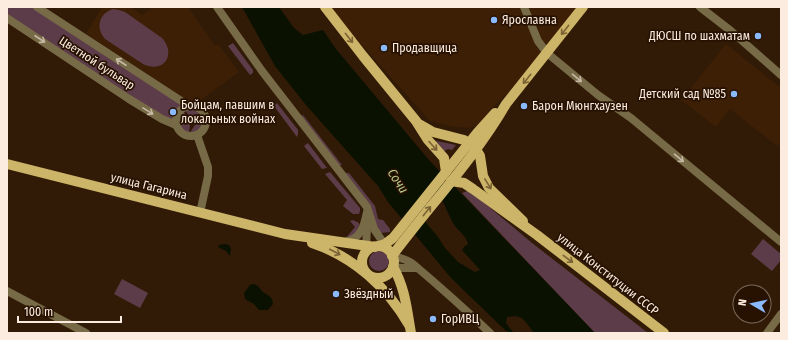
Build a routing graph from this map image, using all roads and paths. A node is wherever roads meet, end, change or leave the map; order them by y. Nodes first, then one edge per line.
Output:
1 (37, 7) edge
2 (217, 7) edge
3 (524, 7) edge
4 (584, 7) edge
5 (700, 7) edge
6 (328, 8) edge
7 (7, 18) edge
8 (547, 53) junction
9 (781, 75) edge
10 (189, 106) junction
11 (416, 121) junction
12 (176, 125) junction
13 (197, 135) junction
14 (472, 146) junction
15 (7, 164) edge
16 (447, 176) junction
17 (368, 209) junction
18 (200, 212) junction
19 (397, 232) junction
20 (377, 233) junction
21 (285, 234) junction
22 (537, 235) junction
23 (344, 242) junction
24 (781, 242) edge
25 (379, 249) junction
26 (393, 267) junction
27 (416, 268) junction
28 (366, 273) junction
29 (7, 291) edge
30 (781, 314) edge
31 (410, 329) edge
32 (86, 333) edge
33 (490, 333) edge
34 (664, 333) edge
35 (767, 333) edge

10 -> 1 street, Цветной бульвар
2 - 17 street
3 - 8 street
4 -> 8 main road
5 - 9 street
6 -> 11 main road
7 -> 12 street, Цветной бульвар
8 -> 14 main road
8 -> 24 street
10 - 12 street
10 - 13 street
11 - 14 main road
11 -> 16 main road
12 - 13 street
13 - 18 street
14 - 16 main road
14 -> 22 main road
15 - 18 main road, улица Гагарина
16 - 19 main road
16 - 22 main road
25 -> 16 main road
17 - 20 street
17 - 23 street
17 - 25 street
18 - 21 main road, улица Гагарина
19 - 20 street
19 - 25 main road
20 - 25 street
21 - 23 main road
21 -> 28 main road
22 -> 34 main road, улица Конституции СССР
23 - 25 main road
25 - 26 main road
25 - 27 street
25 - 28 main road
26 - 27 street
26 - 28 main road
26 - 31 main road
27 - 33 street
28 - 31 main road
29 - 32 street
30 - 35 street

